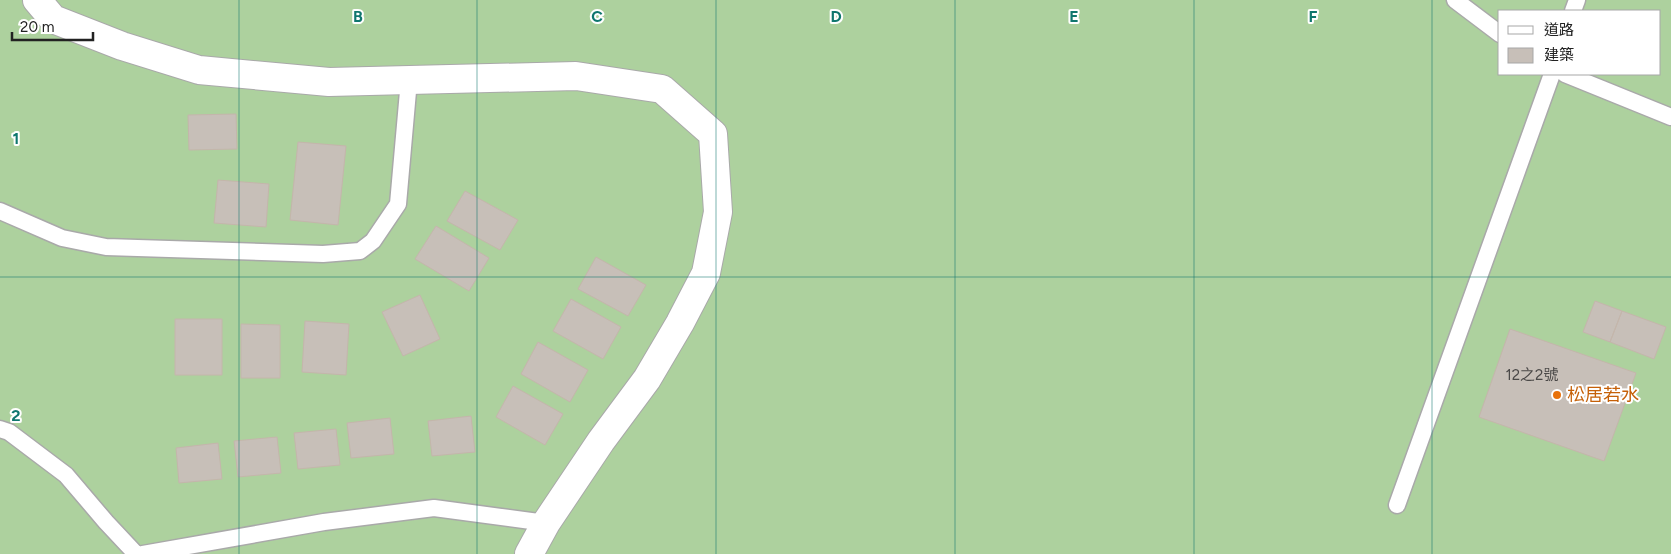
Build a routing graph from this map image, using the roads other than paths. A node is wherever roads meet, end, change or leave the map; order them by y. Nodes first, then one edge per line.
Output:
1 (37, 0) edge
2 (1455, 0) edge
3 (1498, 32) edge
4 (1552, 75) edge
5 (1567, 75) edge
6 (409, 80) junction
7 (1671, 117) edge
8 (0, 211) edge
9 (0, 429) edge
10 (1397, 505) dead end
11 (546, 523) junction
12 (136, 554) edge
13 (143, 554) edge
14 (530, 554) edge

1 - 6 street
2 - 3 lane
4 - 10 lane
5 - 7 lane
6 - 8 lane
6 - 11 street
9 - 12 lane
11 - 13 lane
11 - 14 street

